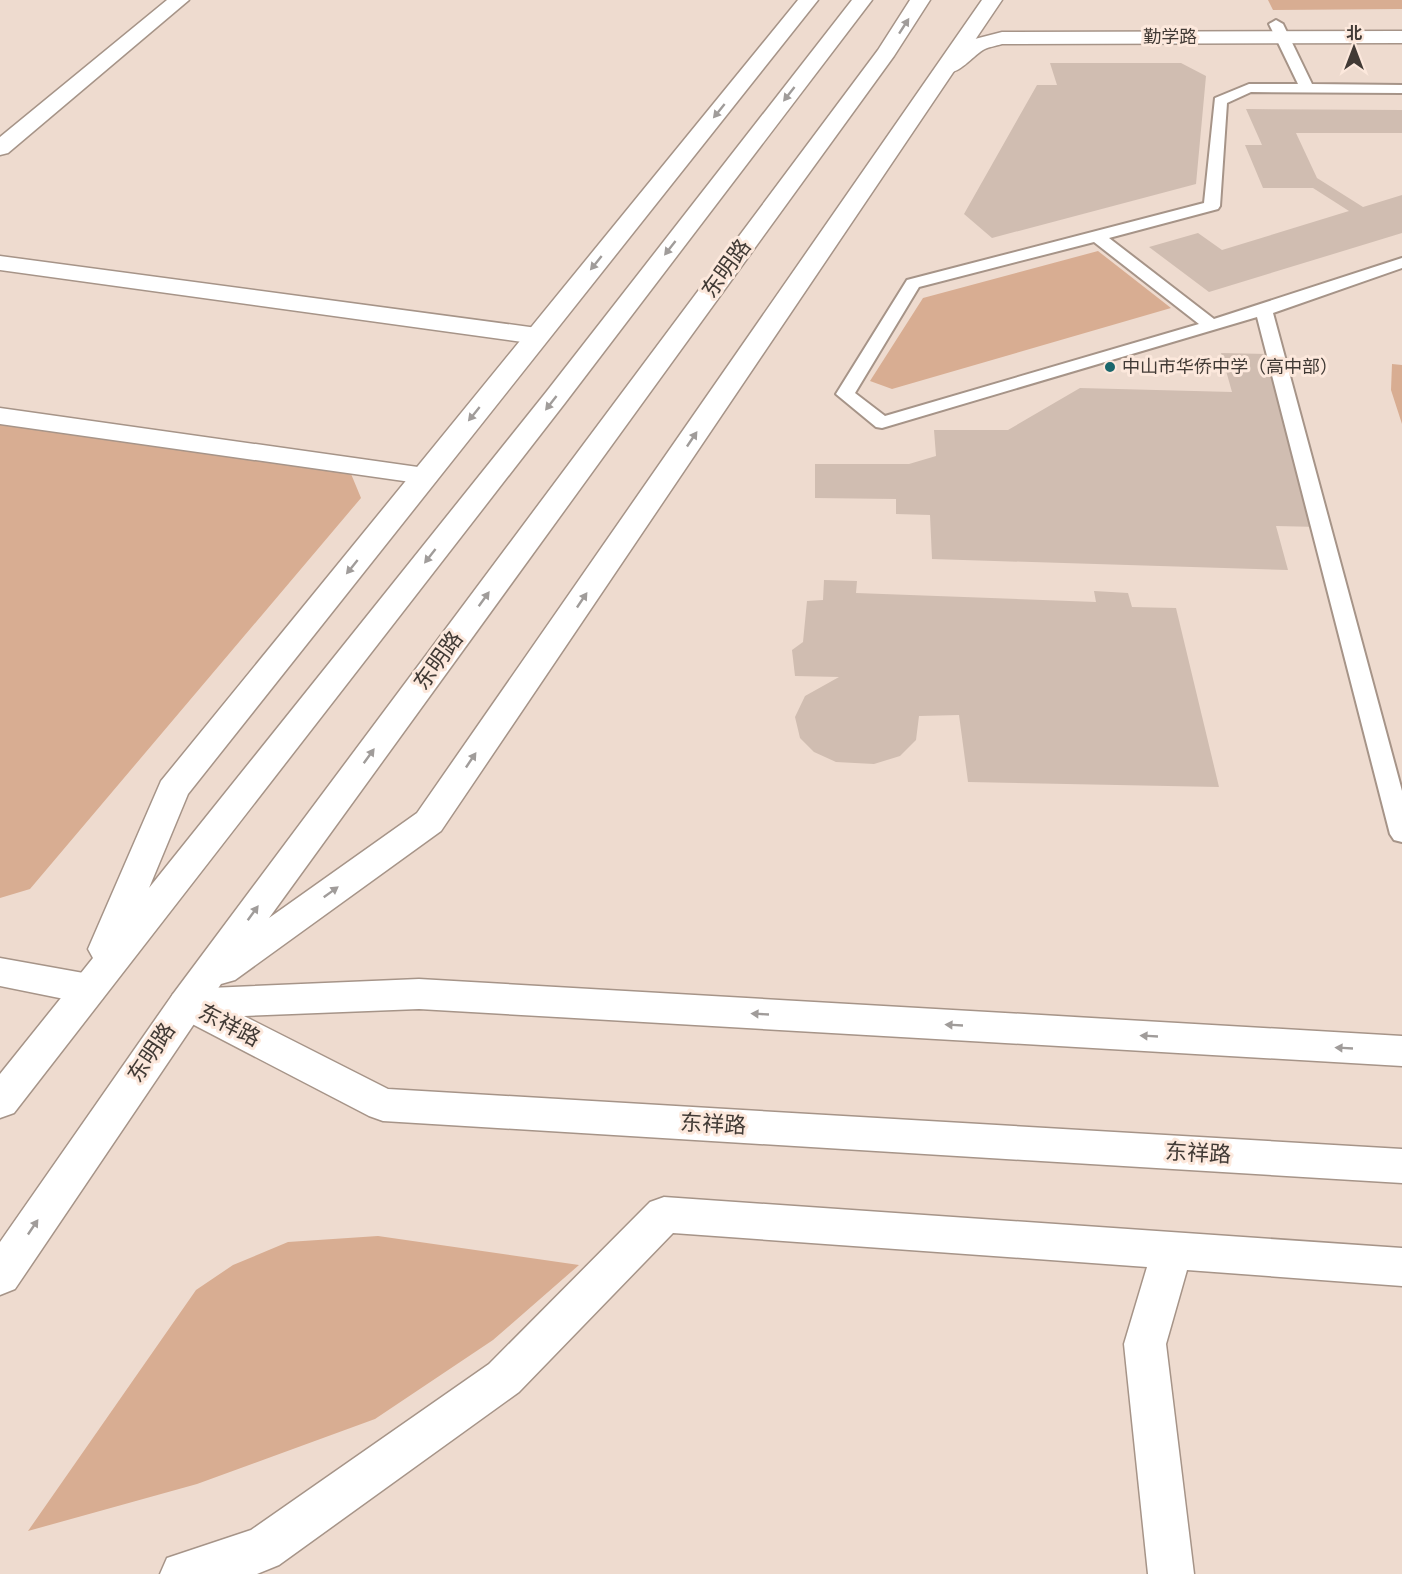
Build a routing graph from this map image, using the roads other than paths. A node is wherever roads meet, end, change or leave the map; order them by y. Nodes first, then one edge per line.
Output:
1 (180, 0) edge
2 (808, 0) edge
3 (862, 0) edge
4 (920, 0) edge
5 (992, 0) edge
6 (1402, 23) edge
7 (977, 25) junction
8 (1280, 31) junction
9 (1402, 37) edge
10 (946, 68) junction
11 (1307, 89) junction
12 (1402, 89) edge
13 (0, 148) edge
14 (1097, 236) junction
15 (0, 263) edge
16 (1402, 263) edge
17 (1264, 310) junction
18 (1211, 325) junction
19 (537, 336) junction
20 (0, 416) edge
21 (425, 476) junction
22 (1402, 834) edge
23 (0, 972) edge
24 (89, 988) junction
25 (192, 996) junction
26 (1402, 1051) edge
27 (0, 1102) edge
28 (1402, 1166) edge
29 (1172, 1251) junction
30 (1402, 1267) edge
31 (0, 1276) edge
32 (183, 1574) edge
33 (1171, 1574) edge

1 - 13 main road
2 -> 19 main road
3 -> 24 main road
25 -> 4 main road, 东明路
5 - 7 main road
6 - 8 main road, 勤学路
7 - 8 main road, 勤学路
7 - 10 main road
8 - 9 main road, 勤学路
8 - 10 main road, 勤学路
8 - 11 lane
25 -> 10 main road
11 - 12 lane
11 - 14 lane
14 - 18 lane
14 - 18 lane
15 - 19 main road
16 - 17 lane
17 - 18 lane
17 - 22 lane
19 -> 21 main road
20 - 21 main road
21 -> 24 main road
23 - 24 main road
24 - 27 main road
26 -> 25 main road, 东祥路
25 - 28 main road, 东祥路
31 -> 25 main road, 东明路
29 - 30 main road
29 - 32 main road
29 - 33 main road

